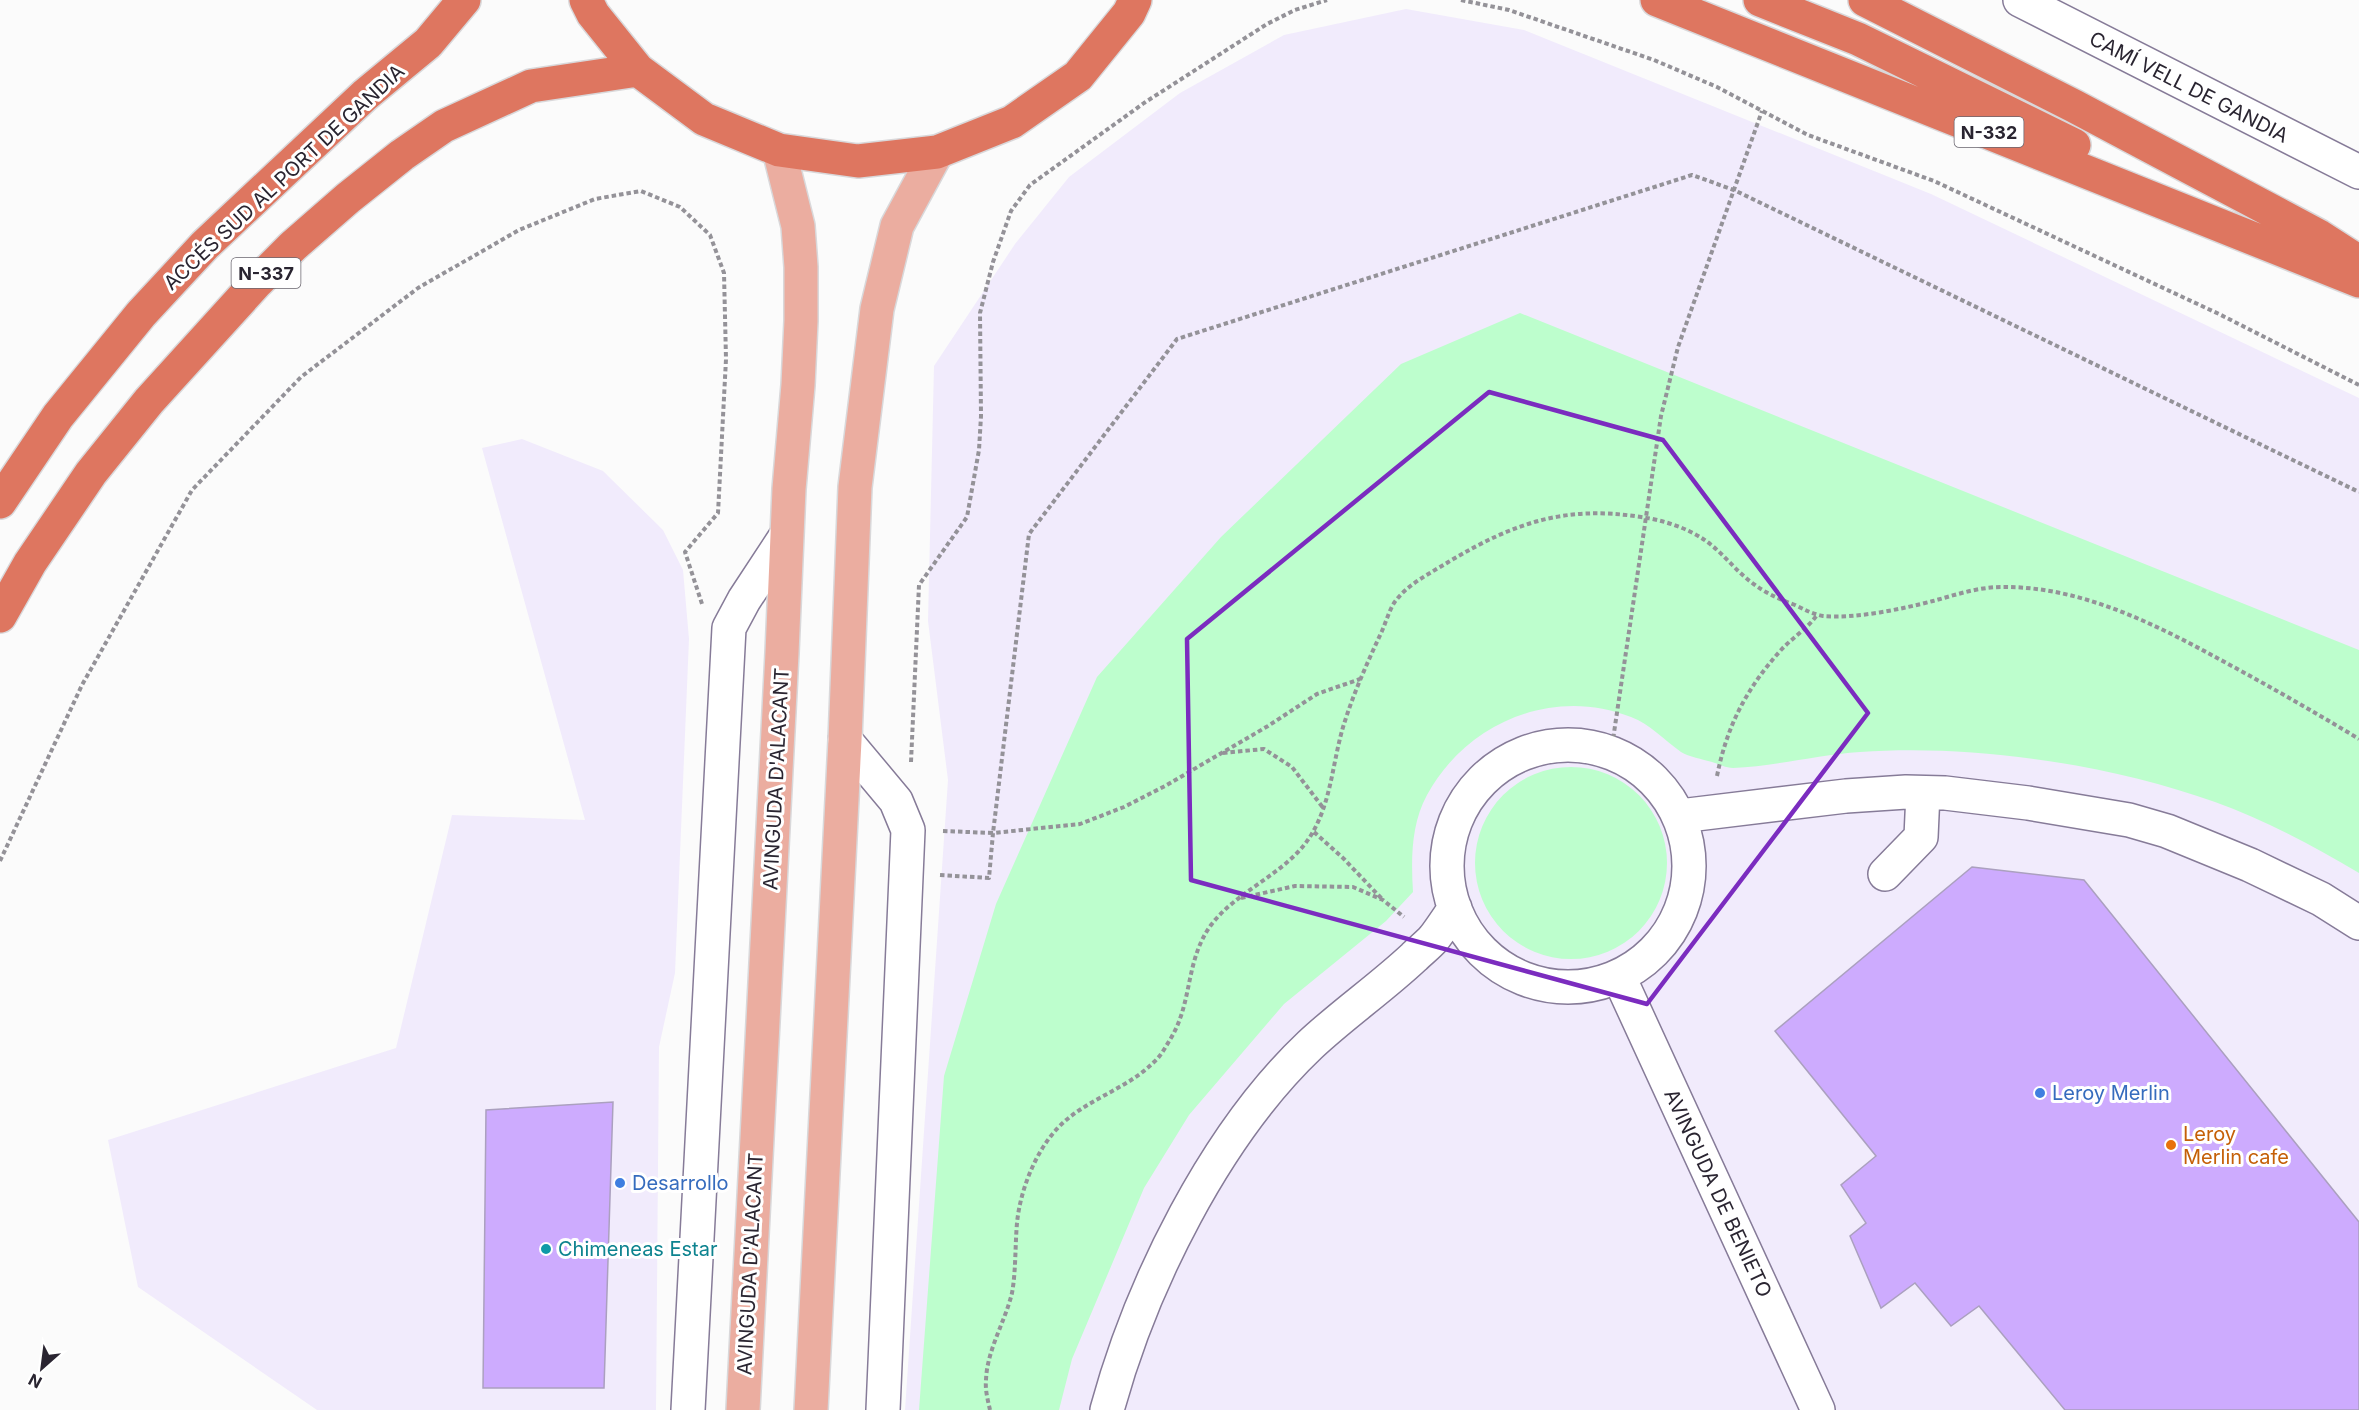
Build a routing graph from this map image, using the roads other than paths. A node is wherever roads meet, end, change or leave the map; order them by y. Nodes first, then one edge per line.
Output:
1 (464, 0) edge
2 (586, 0) edge
3 (1135, 0) edge
4 (1657, 0) edge
5 (1760, 0) edge
6 (1865, 0) edge
7 (2020, 0) edge
8 (638, 70) junction
9 (779, 150) junction
10 (937, 152) junction
11 (2359, 172) edge
12 (2359, 262) edge
13 (2321, 266) junction
14 (2359, 281) edge
15 (0, 501) edge
16 (786, 536) junction
17 (0, 616) edge
18 (845, 740) junction
19 (1923, 793) junction
20 (1695, 814) junction
21 (1885, 874) dead end
22 (1455, 909) junction
23 (2359, 923) edge
24 (1619, 977) junction
25 (688, 1410) edge
26 (743, 1410) edge
27 (811, 1410) edge
28 (883, 1410) edge
29 (1107, 1410) edge
30 (1818, 1410) edge

1 - 15 highway, ACCÉS SUD AL PORT DE GANDIA / N-337
2 - 8 highway
3 - 10 highway
4 - 13 highway, N-332
5 - 13 highway, N-332
6 - 12 highway
7 - 11 street, CAMÍ VELL DE GANDIA
8 - 9 highway
8 - 17 highway, N-337
9 - 10 highway
9 - 16 main road, AVINGUDA D'ALACANT
10 - 18 main road
13 - 14 highway, N-332
16 - 25 street
16 - 26 main road, AVINGUDA D'ALACANT
18 - 27 main road
18 - 28 street
19 - 20 street
19 - 21 street
19 - 23 street
20 - 22 street
20 - 24 street
22 - 24 street
22 - 29 street
24 - 30 street, AVINGUDA DE BENIETO

